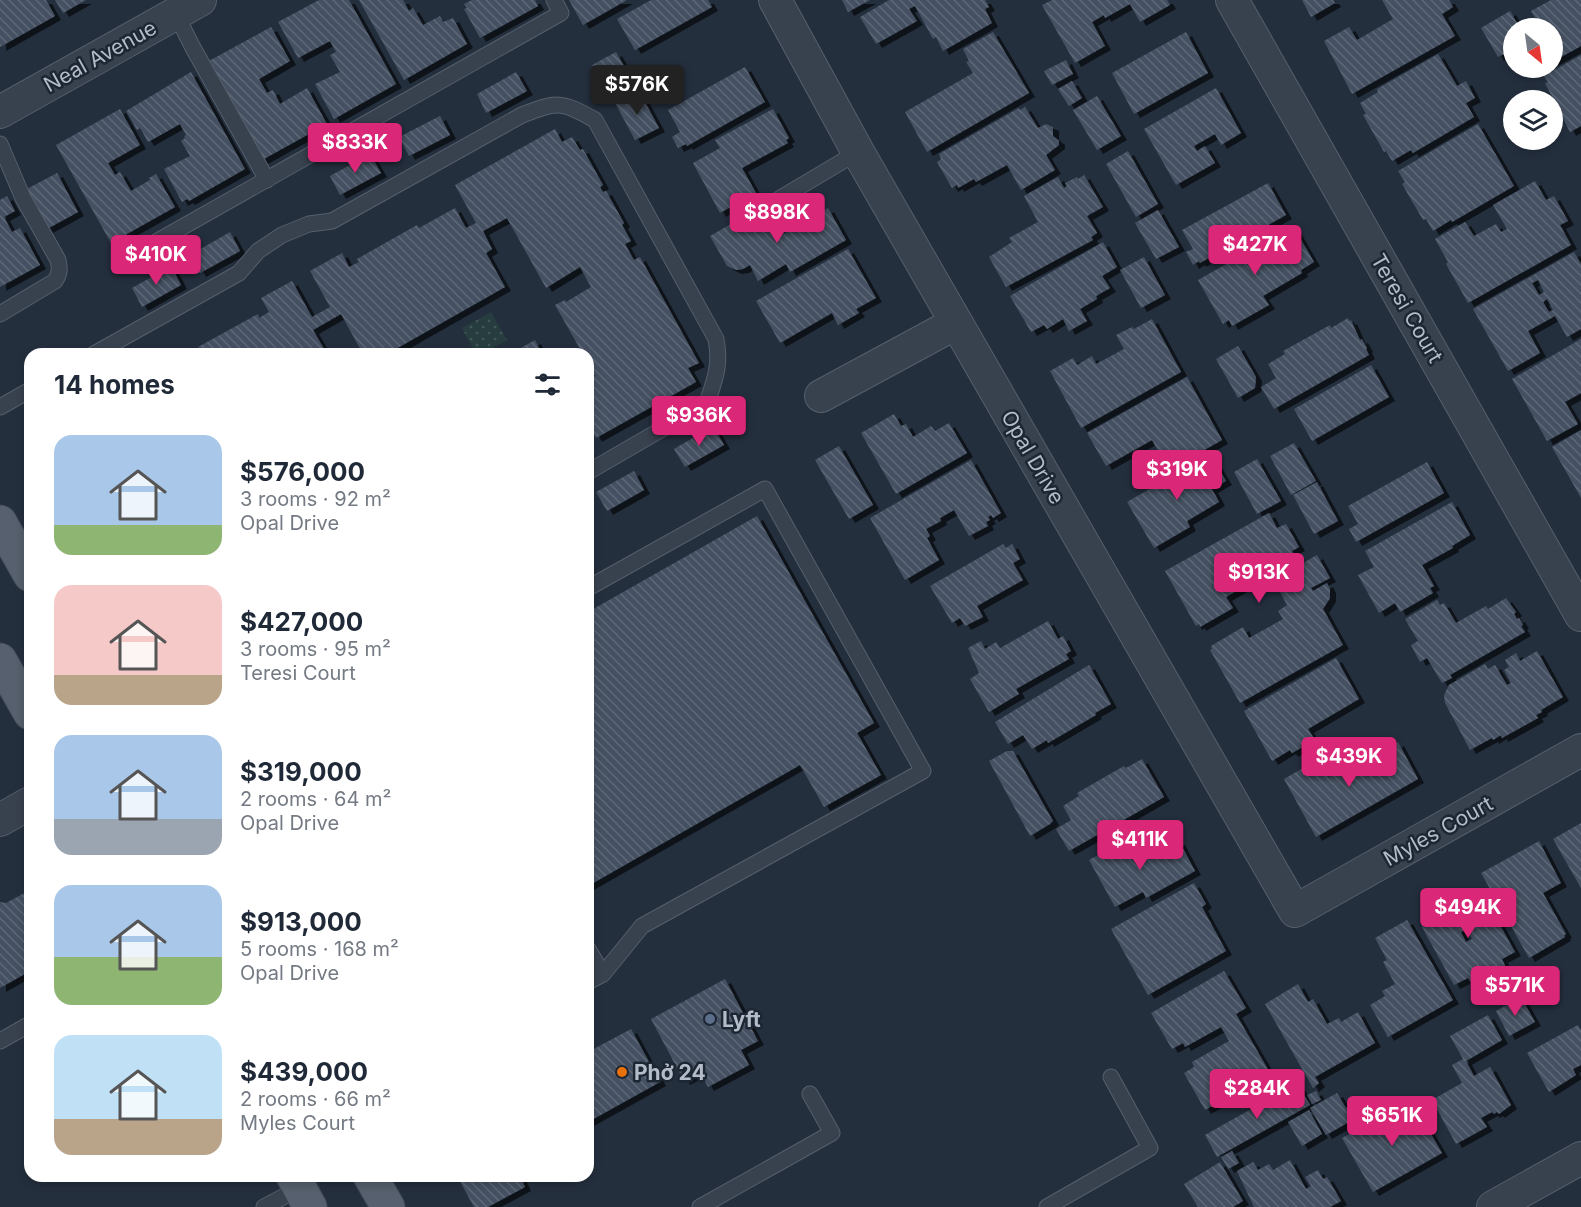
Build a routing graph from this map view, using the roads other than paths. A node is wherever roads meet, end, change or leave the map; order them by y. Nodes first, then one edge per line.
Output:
1 (554, 0) edge
2 (775, 0) edge
3 (1232, 0) edge
4 (188, 7) edge
5 (0, 112) edge
6 (0, 144) edge
7 (858, 152) junction
8 (267, 180) junction
9 (779, 199) dead end
10 (133, 255) dead end
11 (0, 314) edge
12 (956, 323) junction
13 (105, 348) edge
14 (24, 393) edge
15 (821, 396) dead end
16 (0, 407) edge
17 (594, 469) edge
18 (0, 522) edge
19 (24, 564) edge
20 (594, 585) edge
21 (1581, 615) edge
22 (0, 660) edge
23 (24, 702) edge
24 (1581, 750) edge
25 (24, 806) edge
26 (0, 820) edge
27 (1295, 911) joint
28 (594, 959) edge
29 (603, 974) junction
30 (594, 979) edge
31 (24, 1027) edge
32 (0, 1041) edge
33 (1111, 1077) dead end
34 (810, 1094) dead end
35 (1581, 1158) edge
36 (373, 1182) edge
37 (301, 1190) edge
38 (264, 1207) edge
39 (388, 1207) edge
40 (700, 1207) edge
41 (1047, 1207) edge
42 (1493, 1207) edge

1 - 8 lane
2 - 7 street, Opal Drive
3 - 21 street, Teresi Court
4 - 5 street, Neal Avenue
4 - 8 lane
6 - 11 lane
7 - 9 lane
7 - 12 street, Opal Drive
8 - 10 lane
12 - 15 street
12 - 27 street, Opal Drive
13 - 17 lane
14 - 16 lane
18 - 19 main road
20 - 29 lane
22 - 23 main road
24 - 27 street, Myles Court
25 - 26 street
28 - 29 lane
29 - 30 lane
31 - 32 lane
33 - 41 lane
34 - 40 lane
35 - 42 street
36 - 39 main road
37 - 38 lane

